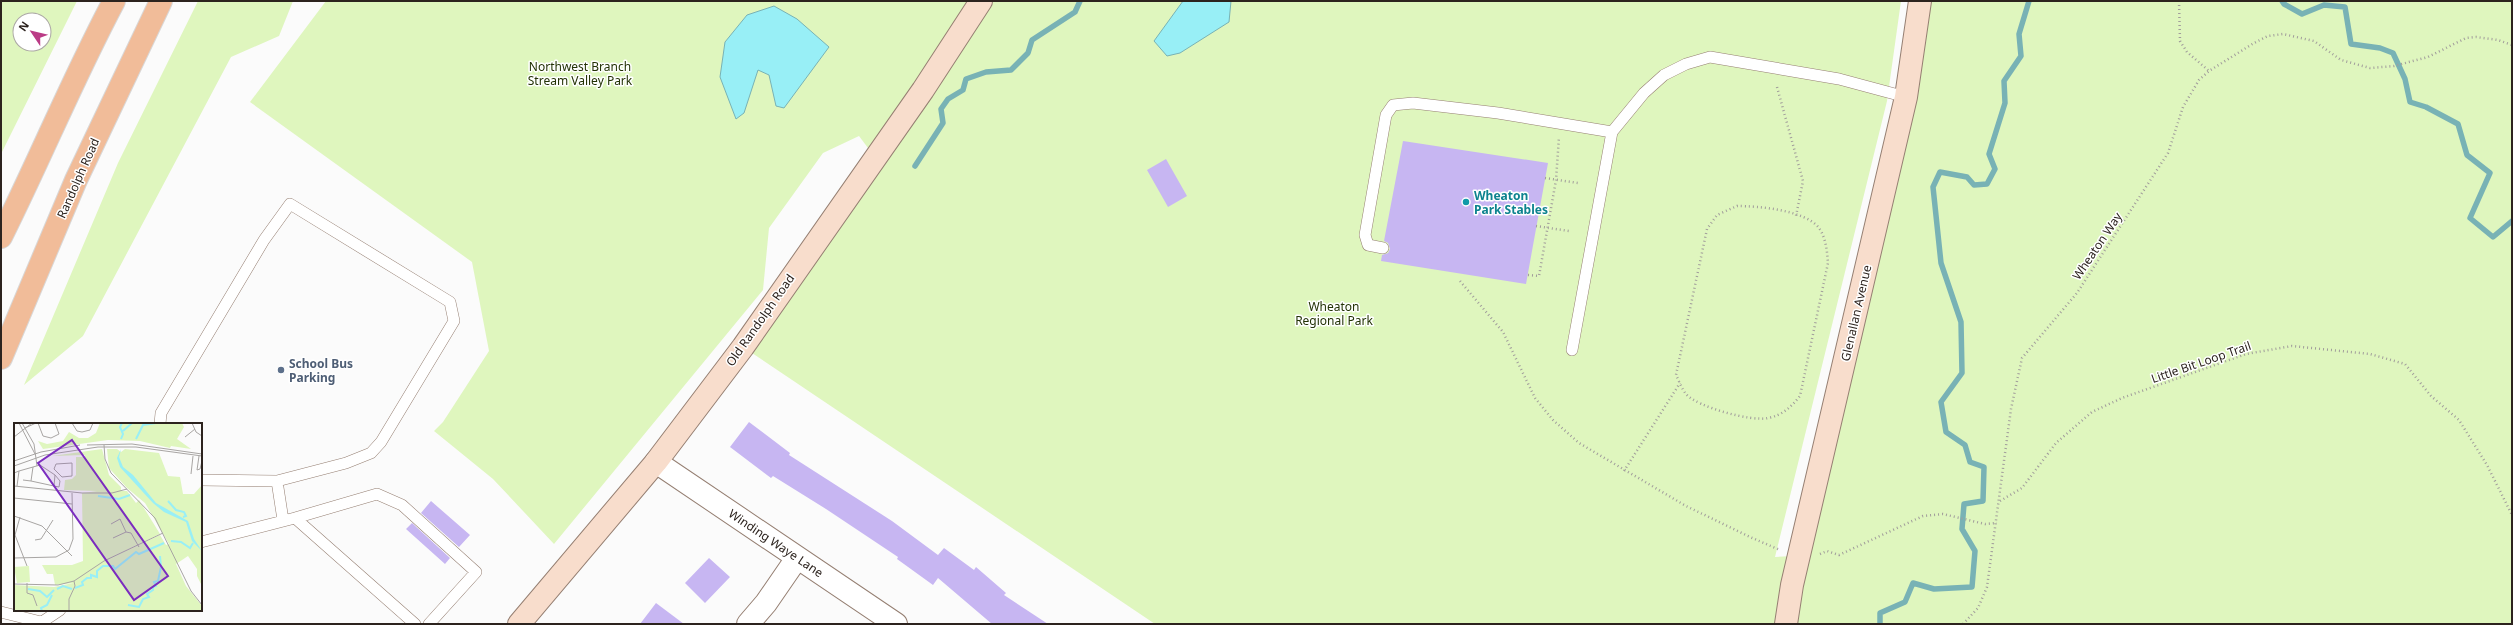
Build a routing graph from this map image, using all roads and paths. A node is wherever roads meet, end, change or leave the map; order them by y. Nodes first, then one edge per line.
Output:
1 (114, 1) edge
2 (160, 1) edge
3 (981, 1) edge
4 (1920, 1) edge
5 (2179, 1) edge
6 (2512, 45) edge
7 (2209, 71) junction
8 (1777, 87) dead end
9 (1906, 97) junction
10 (1612, 132) junction
11 (1559, 135) dead end
12 (1545, 178) dead end
13 (1556, 180) junction
14 (1578, 183) dead end
15 (1796, 216) junction
16 (1536, 226) dead end
17 (1548, 228) junction
18 (1570, 231) dead end
19 (1, 237) edge
20 (1383, 248) dead end
21 (1528, 275) dead end
22 (1460, 281) dead end
23 (1572, 350) dead end
24 (1, 358) edge
25 (1680, 383) junction
26 (160, 423) edge
27 (656, 462) junction
28 (1624, 471) junction
29 (202, 480) edge
30 (277, 481) junction
31 (2000, 501) junction
32 (2512, 515) edge
33 (296, 518) junction
34 (283, 520) junction
35 (1997, 523) junction
36 (202, 542) edge
37 (1800, 555) junction
38 (797, 558) junction
39 (58, 611) edge
40 (1, 612) edge
41 (40, 623) edge
42 (415, 624) edge
43 (429, 624) edge
44 (519, 624) edge
45 (748, 624) edge
46 (896, 624) edge
47 (1786, 624) edge
48 (1963, 624) edge

1 - 19 main road
2 - 24 main road, Randolph Road
3 - 27 street, Old Randolph Road
4 - 9 street, Glenallan Avenue
5 - 7 path
6 - 7 path, Wheaton Way
7 - 31 path, Wheaton Way
8 - 15 path
9 - 10 lane
9 - 37 street, Glenallan Avenue
10 - 20 lane
10 - 23 lane
11 - 13 path
12 - 13 path
13 - 14 path
13 - 17 path
15 - 25 path
15 - 25 path
16 - 17 path
17 - 18 path
17 - 21 path
22 - 28 path
25 - 28 path
26 - 30 lane
27 - 38 street, Winding Waye Lane
27 - 44 street, Old Randolph Road
28 - 37 path
29 - 30 lane
30 - 34 lane
31 - 32 path, Little Bit Loop Trail
31 - 35 path, Wheaton Way
33 - 34 lane
33 - 42 lane
33 - 43 lane
34 - 36 lane
35 - 37 path
35 - 48 path, Wheaton Way
37 - 47 street, Glenallan Avenue
38 - 45 street
38 - 46 street, Winding Waye Lane
39 - 41 lane
40 - 41 lane

